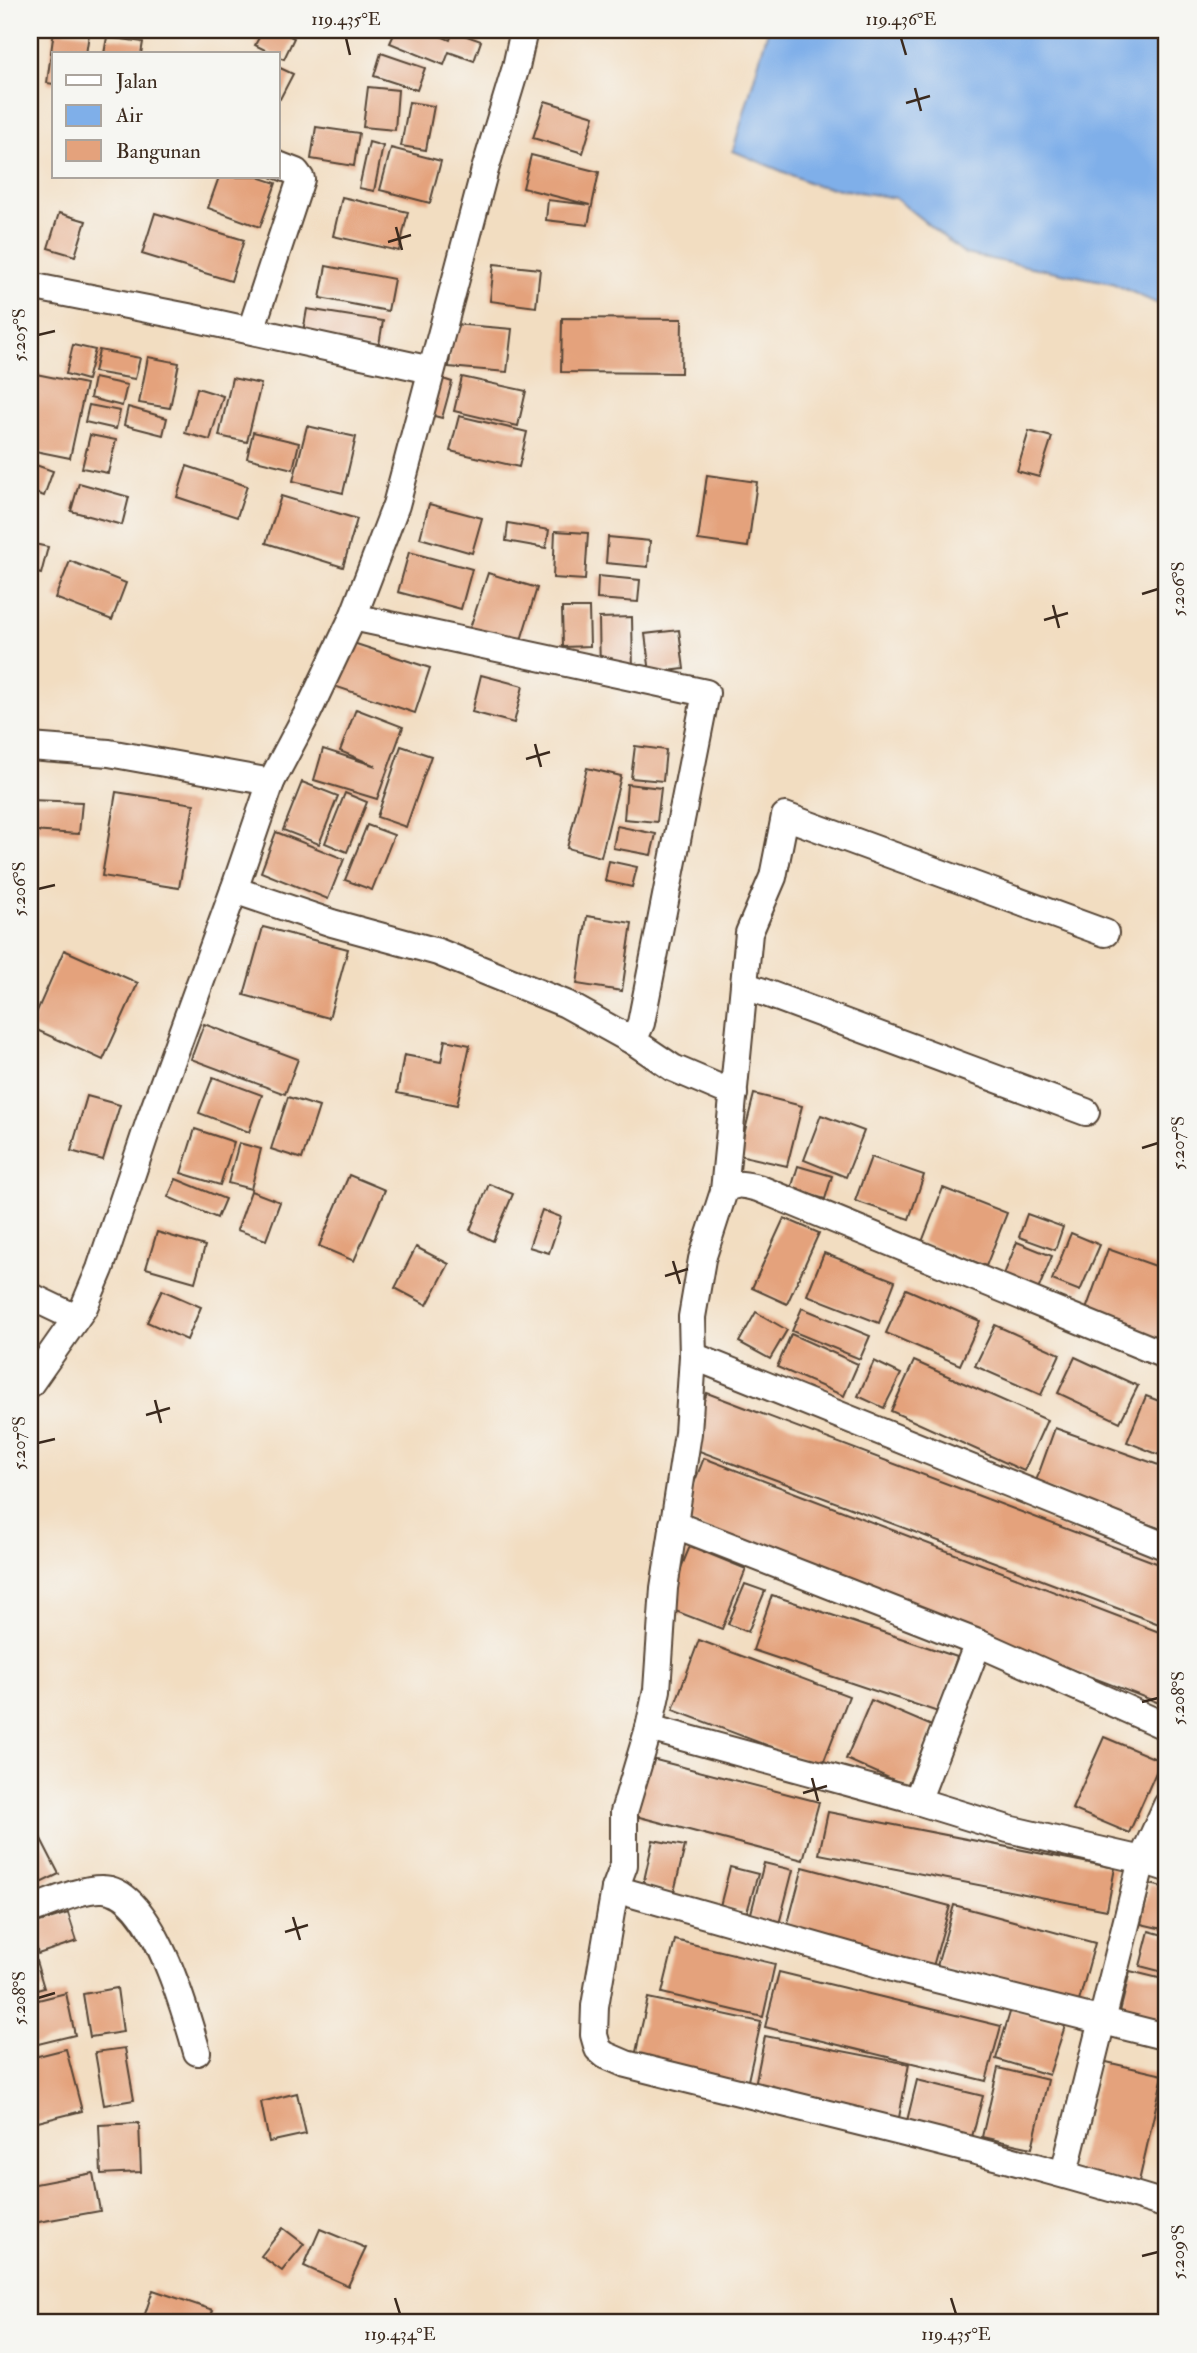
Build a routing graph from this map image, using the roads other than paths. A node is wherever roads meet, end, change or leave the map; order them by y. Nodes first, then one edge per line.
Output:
1 (524, 30) edge
2 (280, 166) edge
3 (30, 286) edge
4 (251, 330) junction
5 (431, 370) junction
6 (353, 617) junction
7 (30, 747) edge
8 (271, 782) junction
9 (234, 890) junction
10 (1105, 933) dead end
11 (744, 985) junction
12 (633, 1041) junction
13 (734, 1094) junction
14 (1086, 1112) dead end
15 (724, 1191) junction
16 (30, 1296) edge
17 (76, 1318) junction
18 (693, 1356) junction
19 (1167, 1356) edge
20 (30, 1384) edge
21 (673, 1524) junction
22 (1167, 1546) edge
23 (978, 1643) junction
24 (1167, 1727) edge
25 (649, 1728) junction
26 (918, 1801) junction
27 (1167, 1805) edge
28 (1142, 1860) junction
29 (1167, 1868) edge
30 (615, 1889) junction
31 (30, 1910) edge
32 (1102, 2020) junction
33 (1167, 2037) edge
34 (197, 2052) dead end
35 (1064, 2173) junction
36 (1167, 2205) edge

1 - 5 street
2 - 4 street
3 - 4 street
4 - 5 street
5 - 6 street
6 - 8 street
6 - 12 street
7 - 8 street
8 - 9 street
9 - 12 street
9 - 17 street
10 - 11 street
11 - 13 street
11 - 14 street
12 - 13 street
13 - 15 street
15 - 18 street
15 - 19 street
16 - 17 street
17 - 20 street
18 - 21 street
18 - 22 street
21 - 23 street
21 - 25 street
23 - 24 street
23 - 26 street
25 - 26 street
25 - 30 street
26 - 28 street
27 - 28 street
28 - 29 street
28 - 32 street
30 - 32 street
30 - 35 street
31 - 34 street
32 - 33 street
32 - 35 street
35 - 36 street

